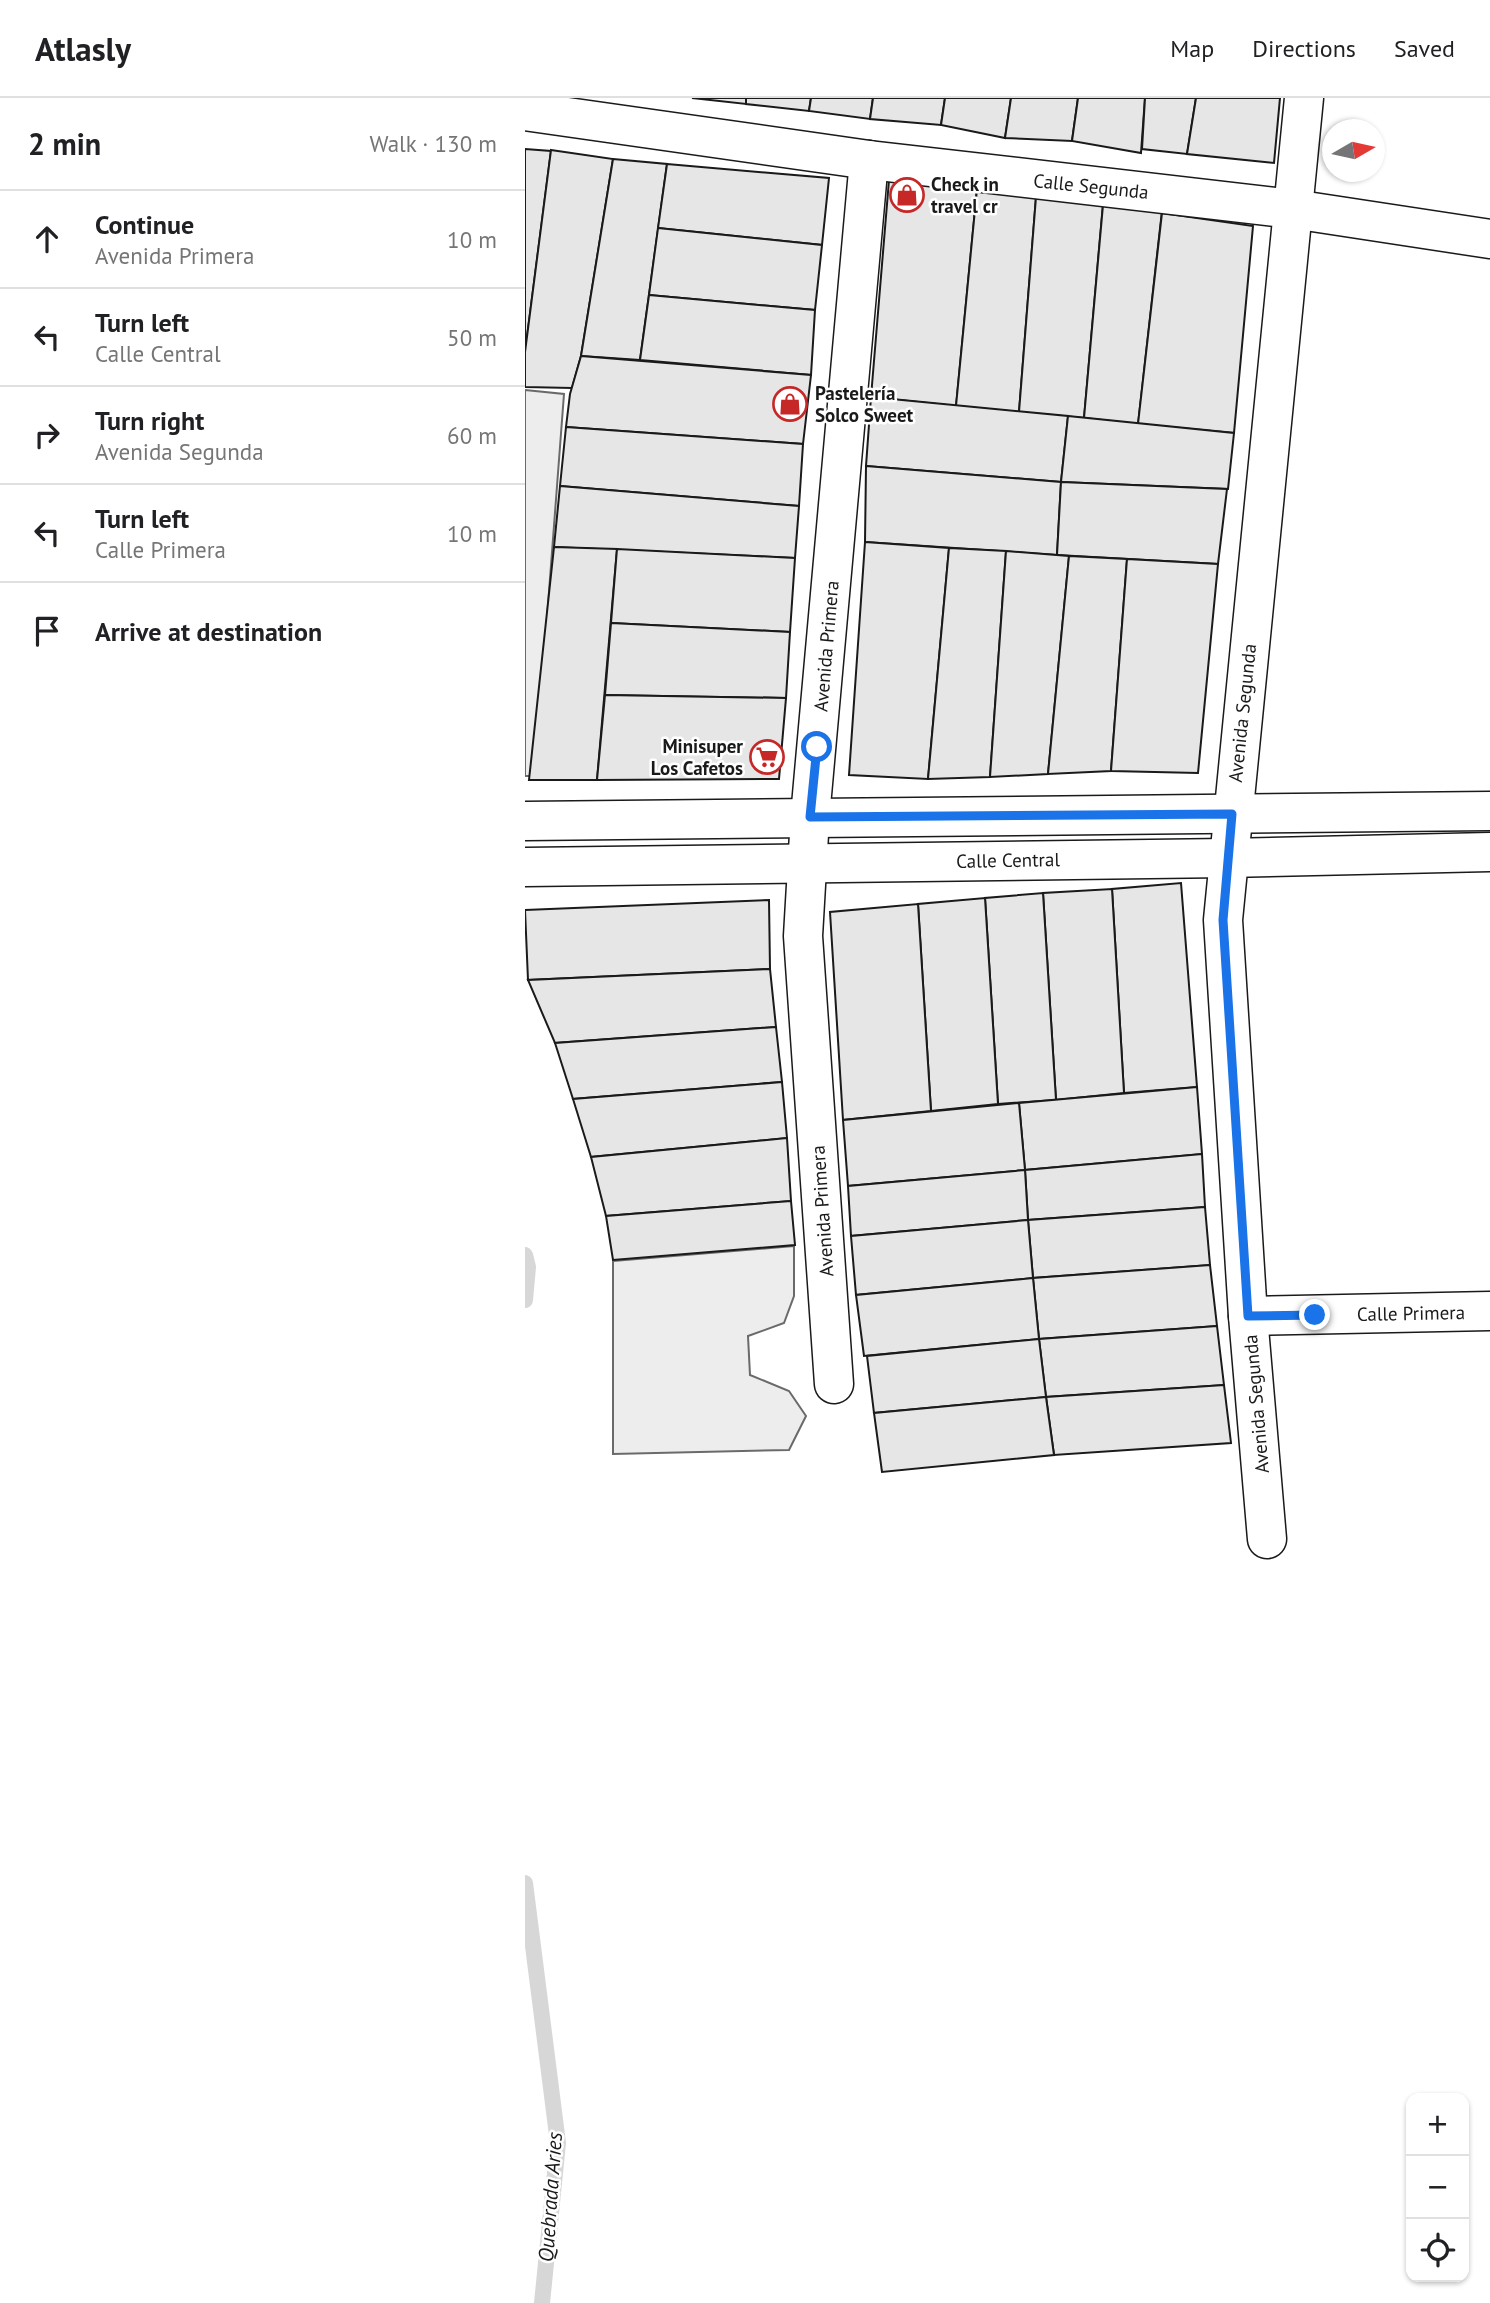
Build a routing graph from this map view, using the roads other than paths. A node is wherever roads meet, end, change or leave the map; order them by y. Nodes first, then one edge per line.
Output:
1 (1304, 98) edge
2 (525, 111) edge
3 (869, 160) junction
4 (1293, 209) junction
5 (1490, 239) edge
6 (1490, 811) edge
7 (1232, 814) junction
8 (810, 817) junction
9 (525, 821) edge
10 (1490, 852) edge
11 (1227, 858) junction
12 (806, 863) junction
13 (525, 867) edge
14 (1490, 1311) edge
15 (1248, 1316) junction
16 (834, 1384) dead end
17 (1267, 1539) dead end

1 - 4 street, Avenida Segunda
2 - 3 street, Calle Segunda
3 - 4 street, Calle Segunda
3 - 8 street, Avenida Primera
4 - 5 street, Calle Segunda
4 - 7 street, Avenida Segunda
6 - 7 street
7 - 8 street
7 - 11 street, Avenida Segunda
8 - 9 street
8 - 12 street, Avenida Primera
10 - 11 street, Calle Central
11 - 12 street, Calle Central
11 - 15 street, Avenida Segunda
12 - 13 street, Calle Central
12 - 16 street, Avenida Primera
14 - 15 street, Calle Primera
15 - 17 street, Avenida Segunda

